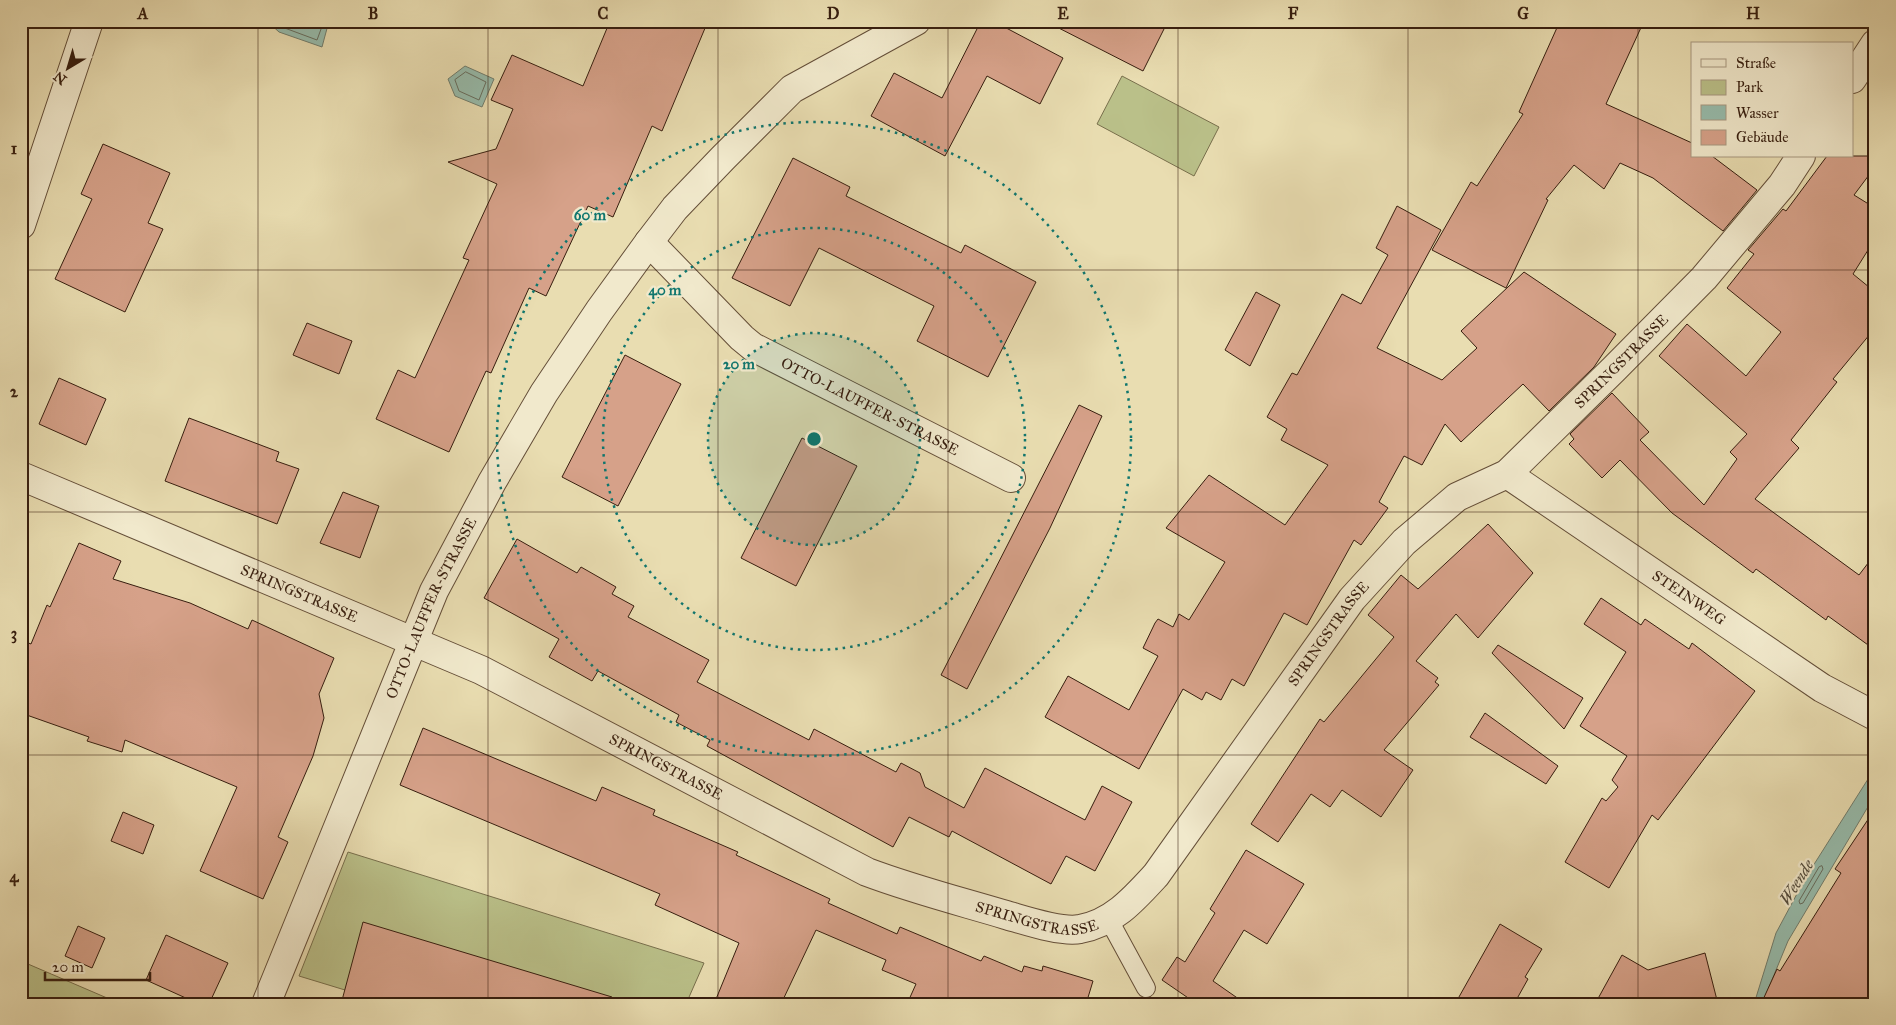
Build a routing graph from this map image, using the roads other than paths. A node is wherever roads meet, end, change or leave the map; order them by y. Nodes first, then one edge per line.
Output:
1 (88, 21) edge
2 (905, 23) edge
3 (1875, 44) edge
4 (1854, 76) edge
5 (1800, 158) edge
6 (21, 224) edge
7 (649, 242) junction
8 (1507, 474) junction
9 (21, 476) edge
10 (1012, 478) dead end
11 (414, 642) junction
12 (1875, 716) edge
13 (1109, 920) junction
14 (1146, 988) dead end
15 (266, 1004) edge

1 - 6 street
2 - 7 street, OTTO-LAUFFER-STRASSE
3 - 4 street
5 - 8 street, SPRINGSTRASSE
7 - 10 street, OTTO-LAUFFER-STRASSE
7 - 11 street, OTTO-LAUFFER-STRASSE
8 - 12 street, STEINWEG
8 - 13 street, SPRINGSTRASSE
9 - 11 street, SPRINGSTRASSE
11 - 13 street, SPRINGSTRASSE
11 - 15 street, OTTO-LAUFFER-STRASSE
13 - 14 lane

